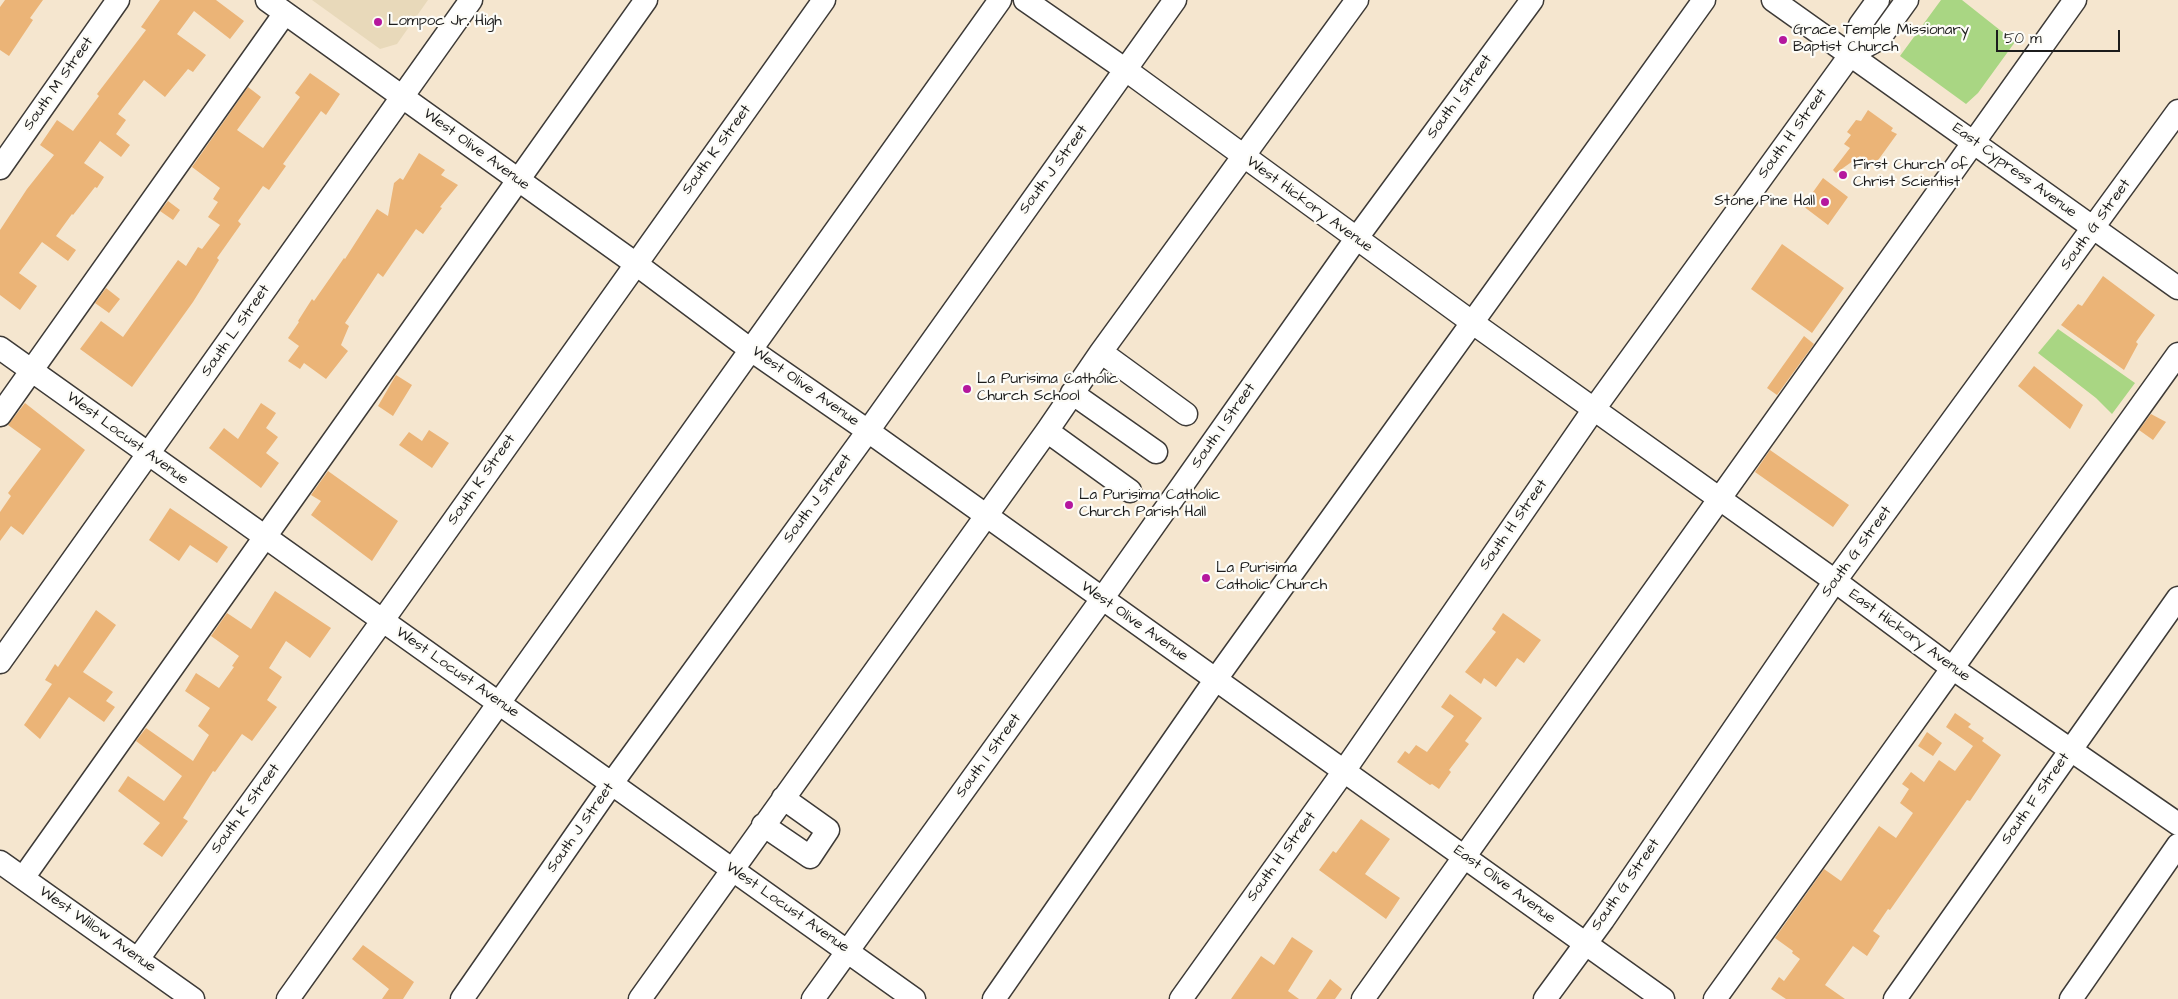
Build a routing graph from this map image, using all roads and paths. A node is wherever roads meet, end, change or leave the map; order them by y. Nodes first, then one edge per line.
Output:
1 (118, 0) edge
2 (267, 0) edge
3 (471, 0) edge
4 (646, 0) edge
5 (824, 0) edge
6 (1000, 0) edge
7 (1025, 0) edge
8 (1175, 0) edge
9 (1357, 0) edge
10 (1532, 0) edge
11 (1704, 0) edge
12 (1773, 0) edge
13 (1878, 0) edge
14 (1907, 0) edge
15 (2075, 0) edge
16 (285, 13) junction
17 (1851, 54) junction
18 (1126, 70) junction
19 (402, 97) junction
20 (2178, 111) edge
21 (1974, 143) junction
22 (1244, 156) junction
23 (0, 168) edge
24 (518, 180) junction
25 (2093, 228) junction
26 (1356, 239) junction
27 (636, 264) junction
28 (2178, 288) edge
29 (1473, 323) junction
30 (0, 348) edge
31 (751, 350) junction
32 (1101, 352) junction
33 (2178, 354) edge
34 (32, 370) junction
35 (1072, 393) junction
36 (1594, 409) junction
37 (1186, 414) dead end
38 (0, 415) edge
39 (868, 431) junction
40 (1046, 431) junction
41 (1156, 452) dead end
42 (148, 455) junction
43 (1130, 491) dead end
44 (1718, 499) junction
45 (986, 515) junction
46 (266, 536) junction
47 (1835, 581) junction
48 (2178, 598) edge
49 (1102, 599) junction
50 (383, 620) junction
51 (0, 662) edge
52 (1952, 668) junction
53 (1216, 679) junction
54 (500, 703) junction
55 (2071, 749) junction
56 (1344, 771) junction
57 (612, 783) junction
58 (783, 798) junction
59 (2178, 824) edge
60 (763, 825) junction
61 (2178, 845) edge
62 (1465, 858) junction
63 (0, 862) edge
64 (732, 870) junction
65 (23, 878) junction
66 (1585, 944) junction
67 (848, 950) junction
68 (138, 958) junction
69 (193, 999) edge
70 (288, 999) edge
71 (462, 999) edge
72 (640, 999) edge
73 (813, 999) edge
74 (914, 999) edge
75 (994, 999) edge
76 (1181, 999) edge
77 (1364, 999) edge
78 (1545, 999) edge
79 (1663, 999) edge
80 (1715, 999) edge
81 (1895, 999) edge
82 (2071, 999) edge

1 - 23 street, South M Street
2 - 16 street, West Olive Avenue
3 - 19 street, South L Street
4 - 24 street
5 - 27 street, South K Street
6 - 31 street
7 - 18 street, West Hickory Avenue
8 - 18 street, South J Street
9 - 22 street
10 - 26 street, South I Street
11 - 29 street
12 - 17 street, East Cypress Avenue
13 - 17 street, South H Street
14 - 17 street, South H Street
15 - 21 street
16 - 19 street, West Olive Avenue
16 - 34 street
17 - 21 street, East Cypress Avenue
17 - 36 street, South H Street
18 - 22 street, West Hickory Avenue
18 - 39 street, South J Street
19 - 24 street, West Olive Avenue
19 - 42 street, South L Street
20 - 25 street, South G Street
21 - 25 street, East Cypress Avenue
21 - 44 street
22 - 26 street, West Hickory Avenue
22 - 32 street
24 - 27 street, West Olive Avenue
24 - 46 street
25 - 28 street, East Cypress Avenue
25 - 47 street, South G Street
26 - 29 street, West Hickory Avenue
26 - 49 street, South I Street
27 - 31 street, West Olive Avenue
27 - 50 street, South K Street
29 - 36 street, West Hickory Avenue
29 - 53 street
30 - 34 street, West Locust Avenue
31 - 39 street, West Olive Avenue
31 - 54 street
32 - 35 street
32 - 37 street
33 - 52 street
34 - 38 street
34 - 42 street, West Locust Avenue
35 - 40 street
35 - 41 street
36 - 44 street, East Hickory Avenue
36 - 56 street, South H Street
39 - 45 street, West Olive Avenue
39 - 57 street, South J Street
40 - 43 street
40 - 45 street
42 - 46 street, West Locust Avenue
42 - 51 street, South L Street
44 - 47 street, East Hickory Avenue
44 - 62 street
45 - 49 street, West Olive Avenue
45 - 58 street
46 - 50 street, West Locust Avenue
46 - 65 street
47 - 52 street, East Hickory Avenue
47 - 66 street, South G Street
48 - 55 street, South F Street
49 - 53 street, West Olive Avenue
49 - 67 street, South I Street
50 - 54 street, West Locust Avenue
50 - 68 street, South K Street
52 - 55 street, East Hickory Avenue
52 - 80 street
53 - 56 street, West Olive Avenue
53 - 75 street
54 - 57 street, West Locust Avenue
54 - 70 street
55 - 59 street, East Hickory Avenue
55 - 81 street, South F Street
56 - 62 street, East Olive Avenue
56 - 76 street, South H Street
57 - 64 street, West Locust Avenue
57 - 71 street, South J Street
58 - 60 street
58 - 60 street
60 - 64 street
61 - 82 street
62 - 66 street, East Olive Avenue
62 - 77 street
63 - 65 street, West Willow Avenue
64 - 67 street, West Locust Avenue
64 - 72 street
65 - 68 street, West Willow Avenue
66 - 78 street, South G Street
66 - 79 street, East Olive Avenue
67 - 73 street, South I Street
67 - 74 street, West Locust Avenue
68 - 69 street, West Willow Avenue

